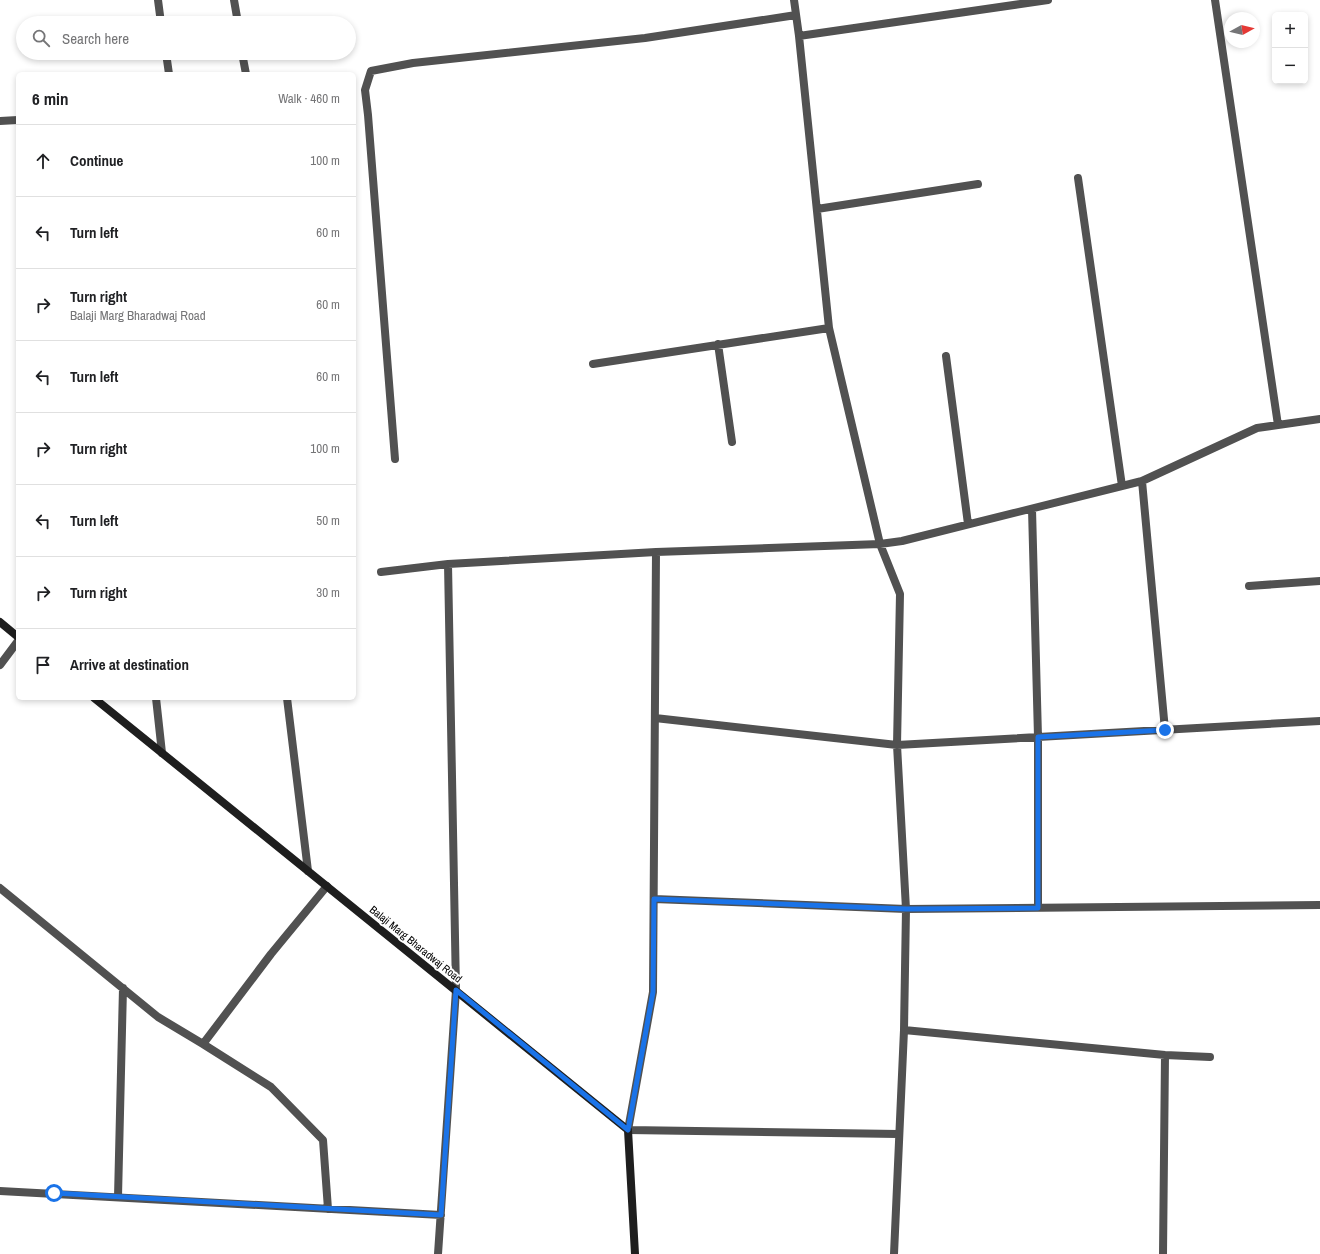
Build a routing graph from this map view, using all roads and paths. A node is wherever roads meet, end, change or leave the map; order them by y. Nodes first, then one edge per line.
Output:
1 (158, 0) edge
2 (234, 0) edge
3 (794, 0) edge
4 (978, 0) edge
5 (1048, 0) edge
6 (1215, 0) edge
7 (979, 9) junction
8 (796, 15) junction
9 (160, 16) edge
10 (237, 16) edge
11 (799, 36) junction
12 (167, 60) edge
13 (243, 60) edge
14 (169, 72) edge
15 (246, 72) edge
16 (16, 120) edge
17 (0, 121) edge
18 (1078, 178) dead end
19 (978, 184) dead end
20 (817, 209) junction
21 (829, 328) junction
22 (718, 344) junction
23 (946, 356) dead end
24 (593, 364) dead end
25 (1320, 419) edge
26 (1278, 425) junction
27 (732, 442) dead end
28 (395, 459) dead end
29 (1142, 481) junction
30 (1122, 486) junction
31 (1032, 508) junction
32 (968, 524) junction
33 (880, 544) junction
34 (656, 552) junction
35 (448, 564) junction
36 (381, 572) dead end
37 (1320, 581) edge
38 (1249, 586) dead end
39 (0, 622) edge
40 (16, 635) edge
41 (16, 644) edge
42 (0, 665) edge
43 (96, 700) edge
44 (156, 700) edge
45 (287, 700) edge
46 (655, 718) junction
47 (1320, 721) edge
48 (1165, 730) junction
49 (1038, 737) junction
50 (897, 745) junction
51 (162, 753) junction
52 (308, 871) junction
53 (327, 886) junction
54 (0, 888) edge
55 (654, 899) junction
56 (1320, 905) edge
57 (1038, 908) junction
58 (906, 909) junction
59 (123, 988) junction
60 (456, 990) junction
61 (904, 1030) junction
62 (203, 1044) junction
63 (1166, 1055) junction
64 (1210, 1057) dead end
65 (628, 1130) junction
66 (898, 1134) junction
67 (0, 1191) edge
68 (118, 1197) junction
69 (328, 1209) junction
70 (441, 1215) junction
71 (438, 1254) edge
72 (635, 1254) edge
73 (894, 1254) edge
74 (1163, 1254) edge

1 - 9 street
2 - 10 street
3 - 8 street
4 - 7 street
5 - 7 street
6 - 26 street
7 - 11 street
8 - 11 street
8 - 28 street
11 - 20 street
12 - 14 street
13 - 15 street
16 - 17 street
18 - 30 street
19 - 20 street
20 - 21 street
21 - 22 street
21 - 33 street
22 - 24 street
22 - 27 street
23 - 32 street
25 - 26 street
26 - 29 street
29 - 30 street
29 - 48 street
30 - 31 street
31 - 32 street
31 - 49 street
32 - 33 street
33 - 34 street
33 - 50 street
34 - 35 street
34 - 46 street
35 - 36 street
35 - 60 street
37 - 38 street
39 - 40 street
41 - 42 street
43 - 51 street, Balaji Marg Bharadwaj Road
44 - 51 street
45 - 52 street
46 - 50 street
46 - 55 street
47 - 48 street
48 - 49 street
49 - 50 street
49 - 57 street
50 - 58 street
51 - 52 street, Balaji Marg Bharadwaj Road
52 - 53 street, Balaji Marg Bharadwaj Road
53 - 60 street, Balaji Marg Bharadwaj Road
53 - 62 street
54 - 59 street
55 - 58 street
55 - 65 street
56 - 57 street
57 - 58 street
58 - 61 street
59 - 62 street
59 - 68 street
60 - 65 street, Balaji Marg Bharadwaj Road
60 - 70 street
61 - 63 street
61 - 66 street
62 - 69 street
63 - 64 street
63 - 74 street
65 - 66 street
65 - 72 street
66 - 73 street
67 - 68 street
68 - 69 street
69 - 70 street
70 - 71 street

